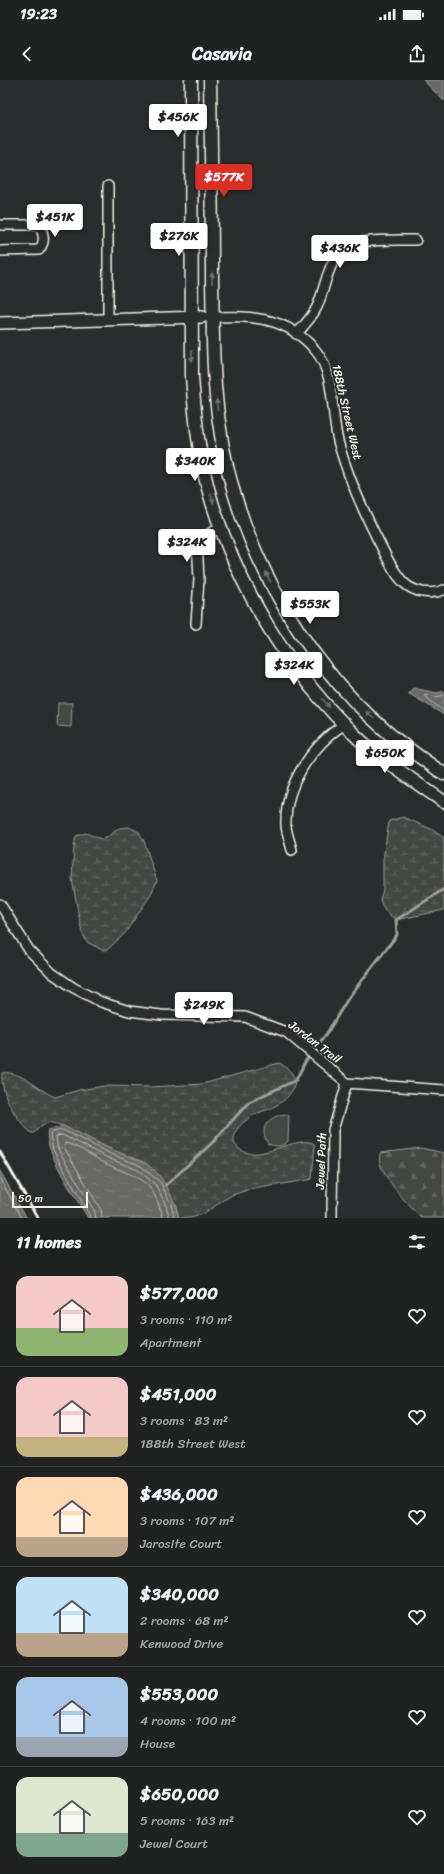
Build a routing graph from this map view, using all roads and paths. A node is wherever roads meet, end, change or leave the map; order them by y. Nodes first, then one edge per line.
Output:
1 (191, 80) edge
2 (210, 80) edge
3 (108, 186) dead end
4 (0, 225) edge
5 (416, 240) dead end
6 (0, 251) edge
7 (202, 317) junction
8 (108, 320) junction
9 (0, 323) edge
10 (296, 334) junction
11 (221, 527) junction
12 (444, 590) edge
13 (196, 624) dead end
14 (344, 724) junction
15 (444, 774) edge
16 (444, 802) edge
17 (292, 850) dead end
18 (0, 904) edge
19 (347, 1083) junction
20 (444, 1090) edge
21 (332, 1218) edge

1 - 7 main road
7 -> 2 main road
3 - 8 street
4 - 6 street
5 - 10 street
7 - 8 street, 188th Street West
7 - 10 street, 188th Street West
7 -> 11 main road
15 -> 7 main road
8 - 9 street, 188th Street West
10 - 12 street, 188th Street West
11 - 13 street
11 -> 14 main road
14 - 16 main road
14 - 17 street
18 - 19 street, Jordan Trail
19 - 20 street
19 - 21 street, Jewel Path

